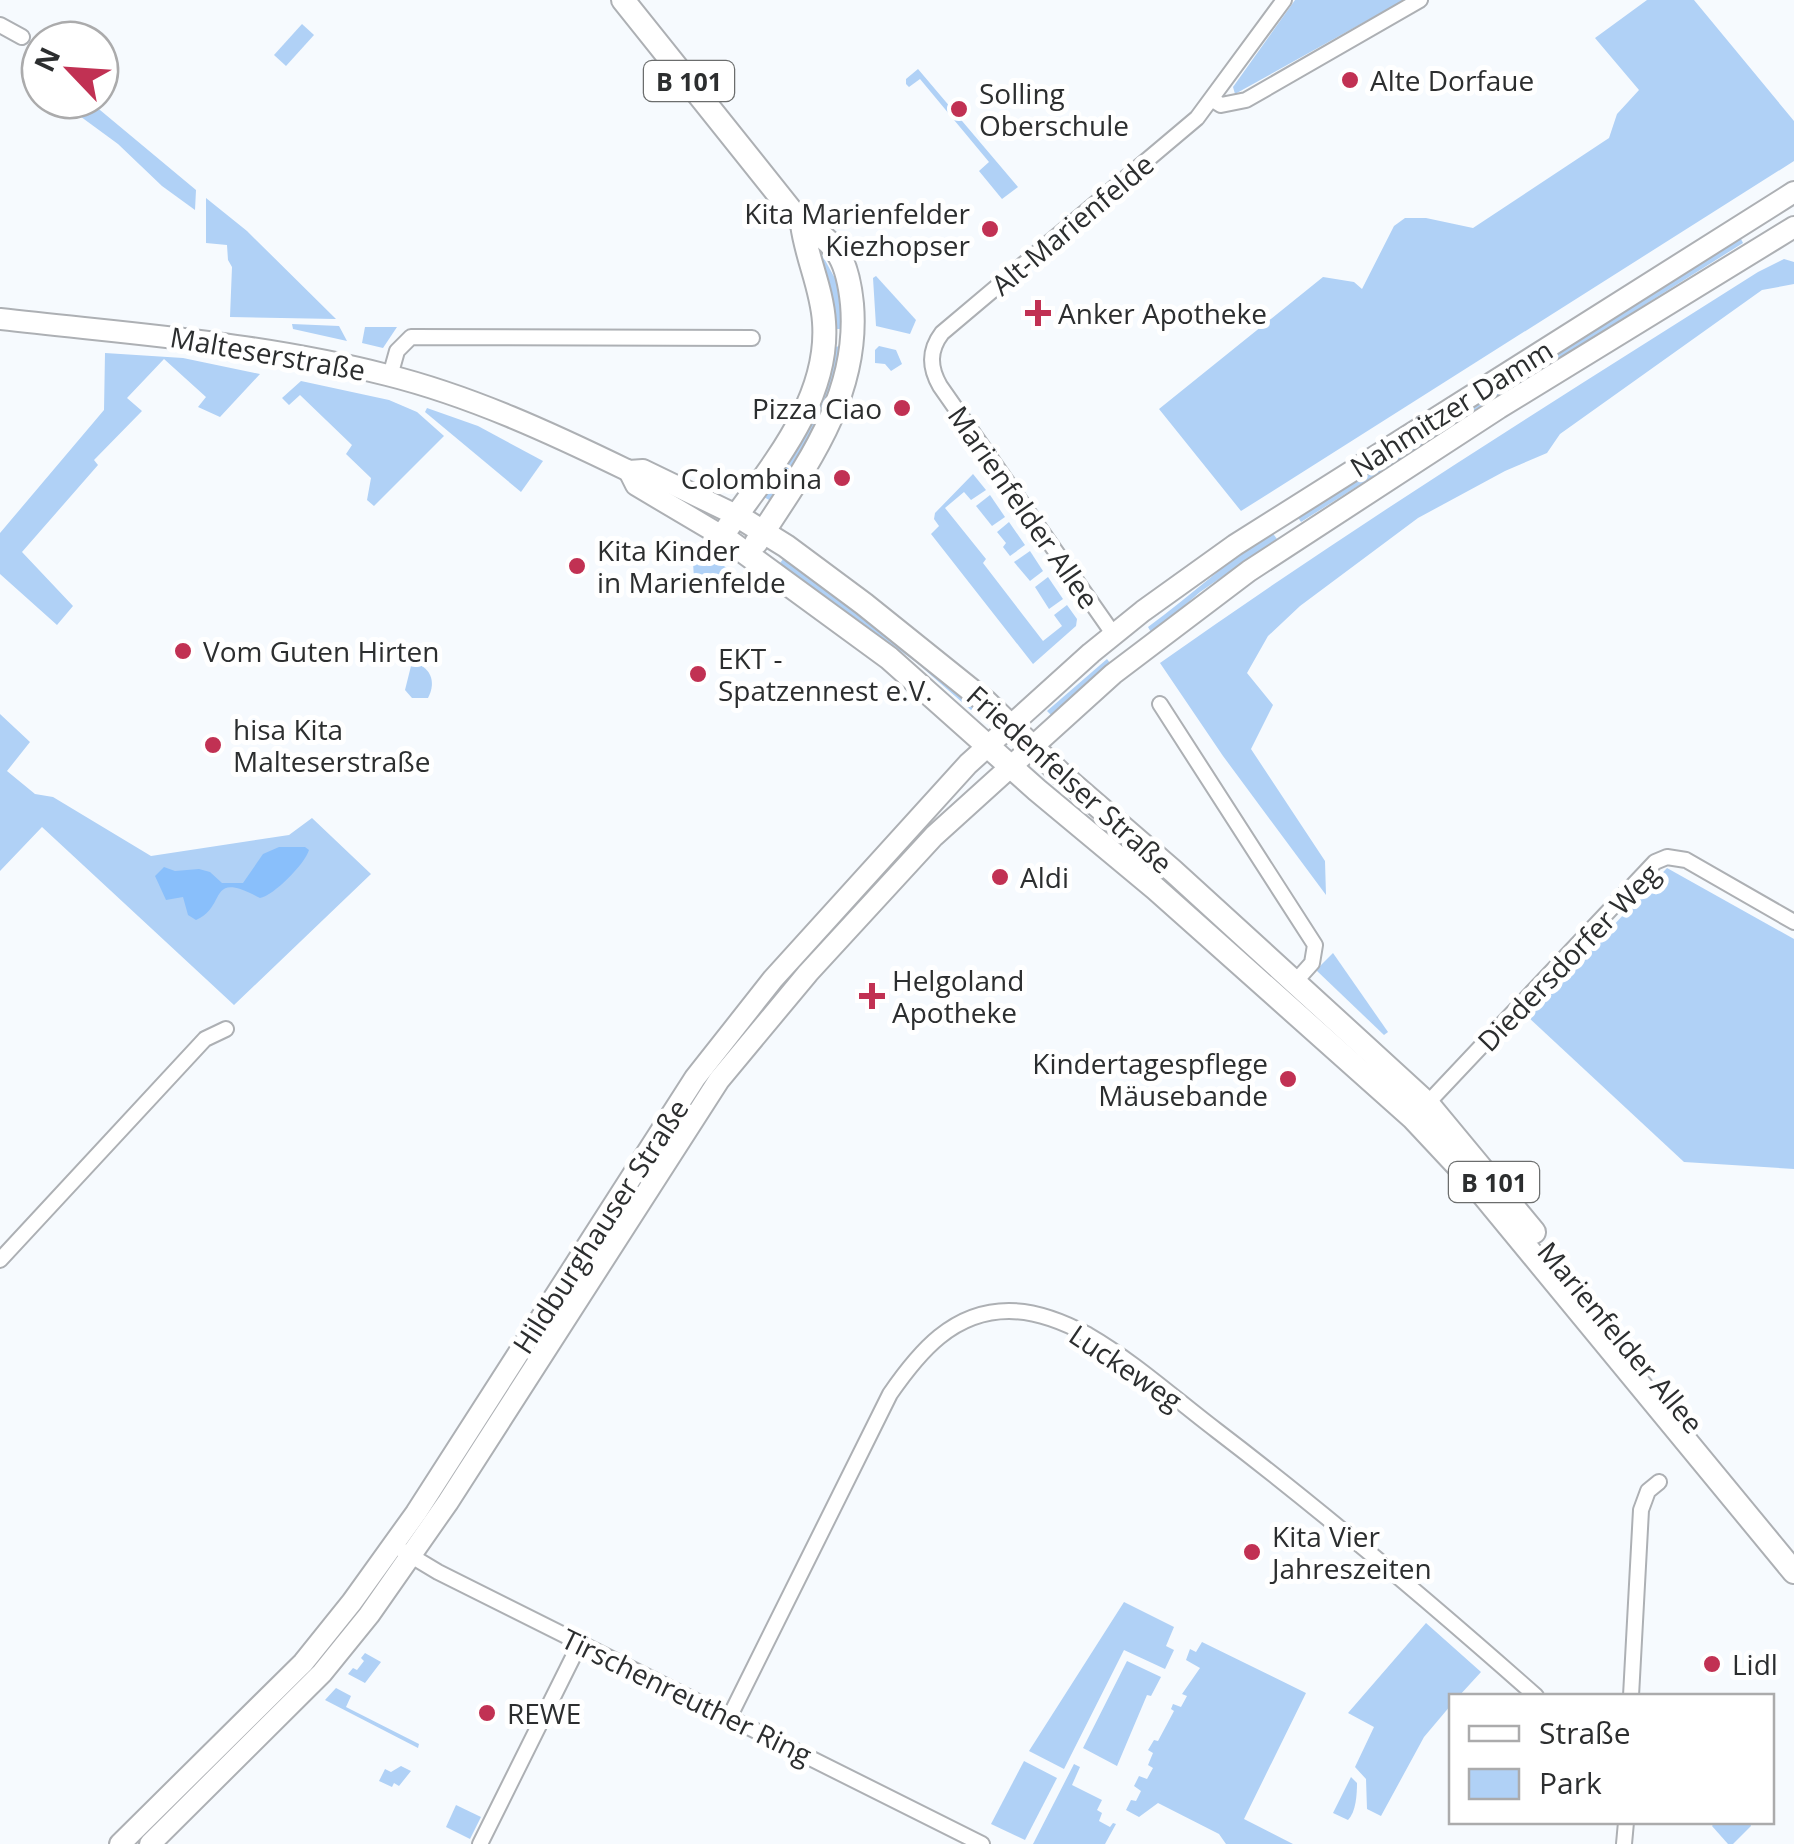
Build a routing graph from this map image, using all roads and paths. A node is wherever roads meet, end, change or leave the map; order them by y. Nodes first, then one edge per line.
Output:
1 (623, 0) edge
2 (1284, 0) edge
3 (1420, 0) edge
4 (1213, 100) junction
5 (1794, 192) edge
6 (802, 224) junction
7 (1794, 227) edge
8 (0, 319) edge
9 (752, 338) dead end
10 (932, 348) joint
11 (390, 376) junction
12 (629, 471) junction
13 (736, 515) junction
14 (763, 531) junction
15 (722, 536) junction
16 (748, 554) junction
17 (1114, 635) junction
18 (1132, 659) junction
19 (1160, 704) dead end
20 (1010, 725) junction
21 (987, 746) junction
22 (1031, 747) junction
23 (1010, 766) junction
24 (1794, 922) edge
25 (1288, 991) junction
26 (226, 1030) dead end
27 (1420, 1111) junction
28 (0, 1260) edge
29 (1659, 1482) dead end
30 (1794, 1549) edge
31 (402, 1551) junction
32 (1794, 1572) edge
33 (580, 1643) junction
34 (1534, 1694) edge
35 (1631, 1694) edge
36 (729, 1718) junction
37 (120, 1844) edge
38 (150, 1844) edge
39 (480, 1844) edge
40 (982, 1844) edge

1 - 6 main road, B 101
2 - 4 street, Alt-Marienfelde
3 - 4 street
4 - 10 street, Alt-Marienfelde
5 - 17 main road, Nahmitzer Damm
6 - 13 main road, B 101
6 - 14 main road, B 101
7 - 18 main road, Nahmitzer Damm
8 - 11 main road, Malteserstraße
9 - 11 street, Malteserstraße
10 - 17 street, Marienfelder Allee
11 - 12 main road, Friedenfelser Straße
12 - 13 main road, Friedenfelser Straße
12 - 15 main road, Friedenfelser Straße
13 - 14 main road, Friedenfelser Straße / B 101
13 - 15 main road, B 101
14 - 16 main road, B 101
14 - 20 main road, Friedenfelser Straße / B 101
15 - 16 main road, Friedenfelser Straße / B 101
16 - 21 main road, Friedenfelser Straße / B 101
17 - 18 main road, Marienfelder Allee
17 - 20 main road, Hildburghauser Straße
18 - 22 main road
19 - 25 street
20 - 21 main road, Hildburghauser Straße
20 - 22 main road, Friedenfelser Straße / B 101
21 - 23 main road, Friedenfelser Straße / B 101
21 - 31 main road, Hildburghauser Straße
22 - 23 main road
22 - 25 main road, Friedenfelser Straße / B 101
23 - 25 main road, Friedenfelser Straße / B 101
23 - 31 main road, Hildburghauser Straße
24 - 27 street, Diedersdorfer Weg
25 - 27 main road, Marienfelder Allee / B 101
26 - 28 street
27 - 30 main road, Marienfelder Allee / B 101
27 - 32 main road, Marienfelder Allee / B 101
29 - 35 street
31 - 33 street, Tirschenreuther Ring
31 - 37 main road, Hildburghauser Straße
31 - 38 main road, Hildburghauser Straße
33 - 36 street, Tirschenreuther Ring
33 - 39 street
34 - 36 street, Luckeweg
36 - 40 street, Tirschenreuther Ring

